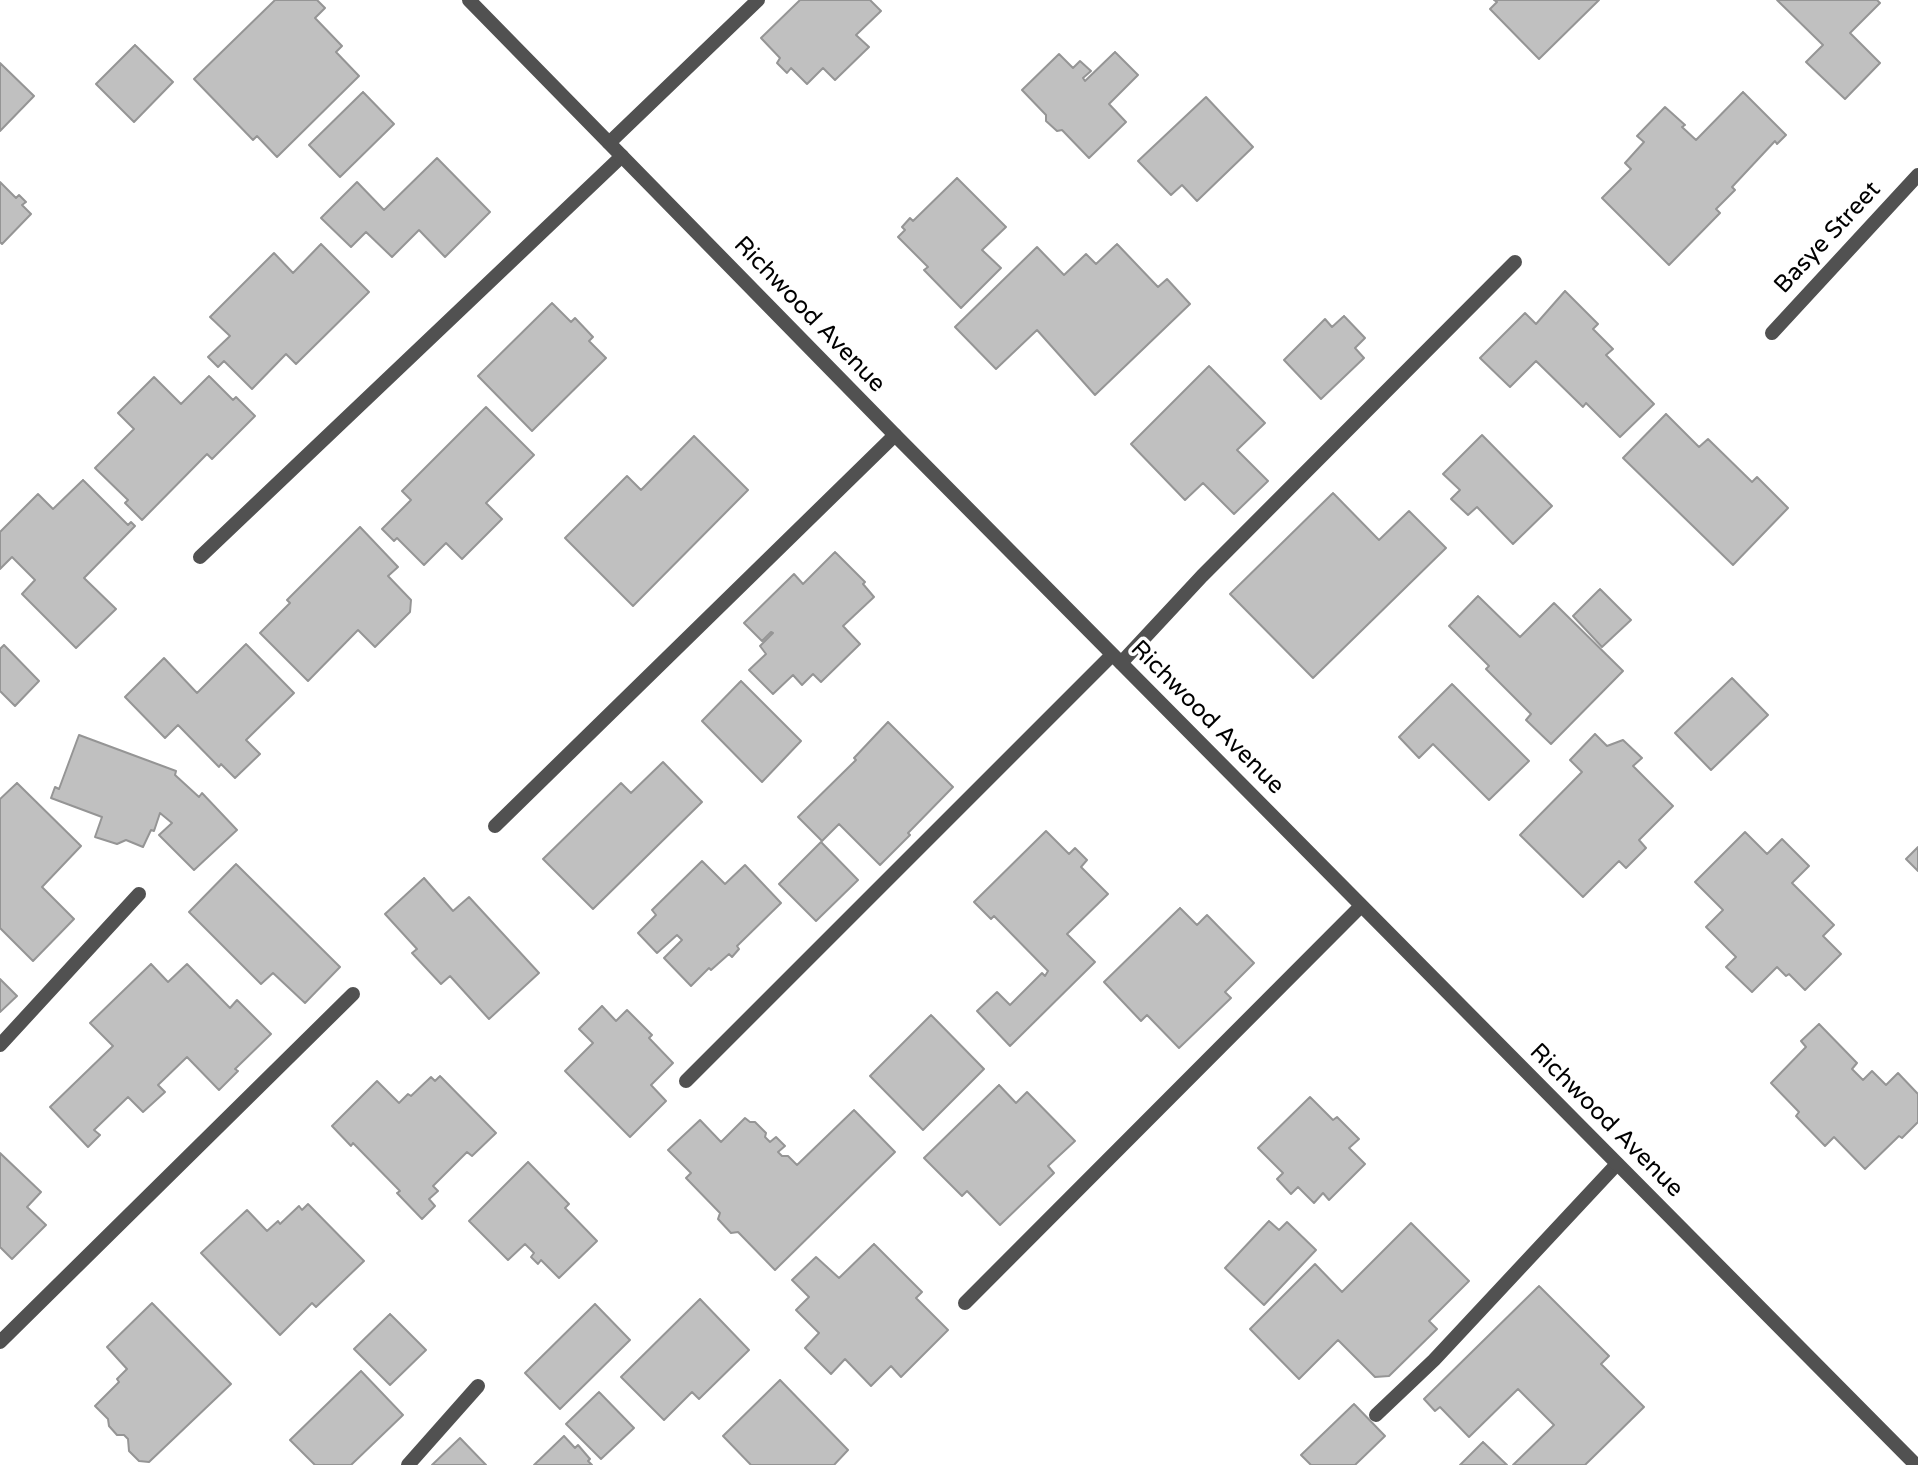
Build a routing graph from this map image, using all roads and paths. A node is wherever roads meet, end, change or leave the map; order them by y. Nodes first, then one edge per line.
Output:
1 (469, 0) edge
2 (758, 0) edge
3 (609, 143) junction
4 (622, 156) junction
5 (1918, 174) edge
6 (1514, 262) dead end
7 (1772, 333) dead end
8 (895, 435) junction
9 (200, 556) dead end
10 (1117, 659) junction
11 (495, 825) dead end
12 (139, 894) dead end
13 (1361, 906) junction
14 (353, 994) dead end
15 (0, 1045) edge
16 (686, 1081) dead end
17 (1617, 1164) junction
18 (965, 1303) dead end
19 (0, 1342) edge
20 (478, 1386) dead end
21 (1376, 1415) dead end
22 (408, 1465) edge
23 (1916, 1465) edge

1 - 3 street, Richwood Avenue
2 - 3 street
3 - 4 street, Richwood Avenue
4 - 8 street, Richwood Avenue
4 - 9 street
5 - 7 street, Basye Street
6 - 10 street
8 - 10 street, Richwood Avenue
8 - 11 street
10 - 13 street, Richwood Avenue
10 - 16 street
12 - 15 street
13 - 17 street, Richwood Avenue
13 - 18 street
14 - 19 street
17 - 21 street
17 - 23 street, Richwood Avenue
20 - 22 street

